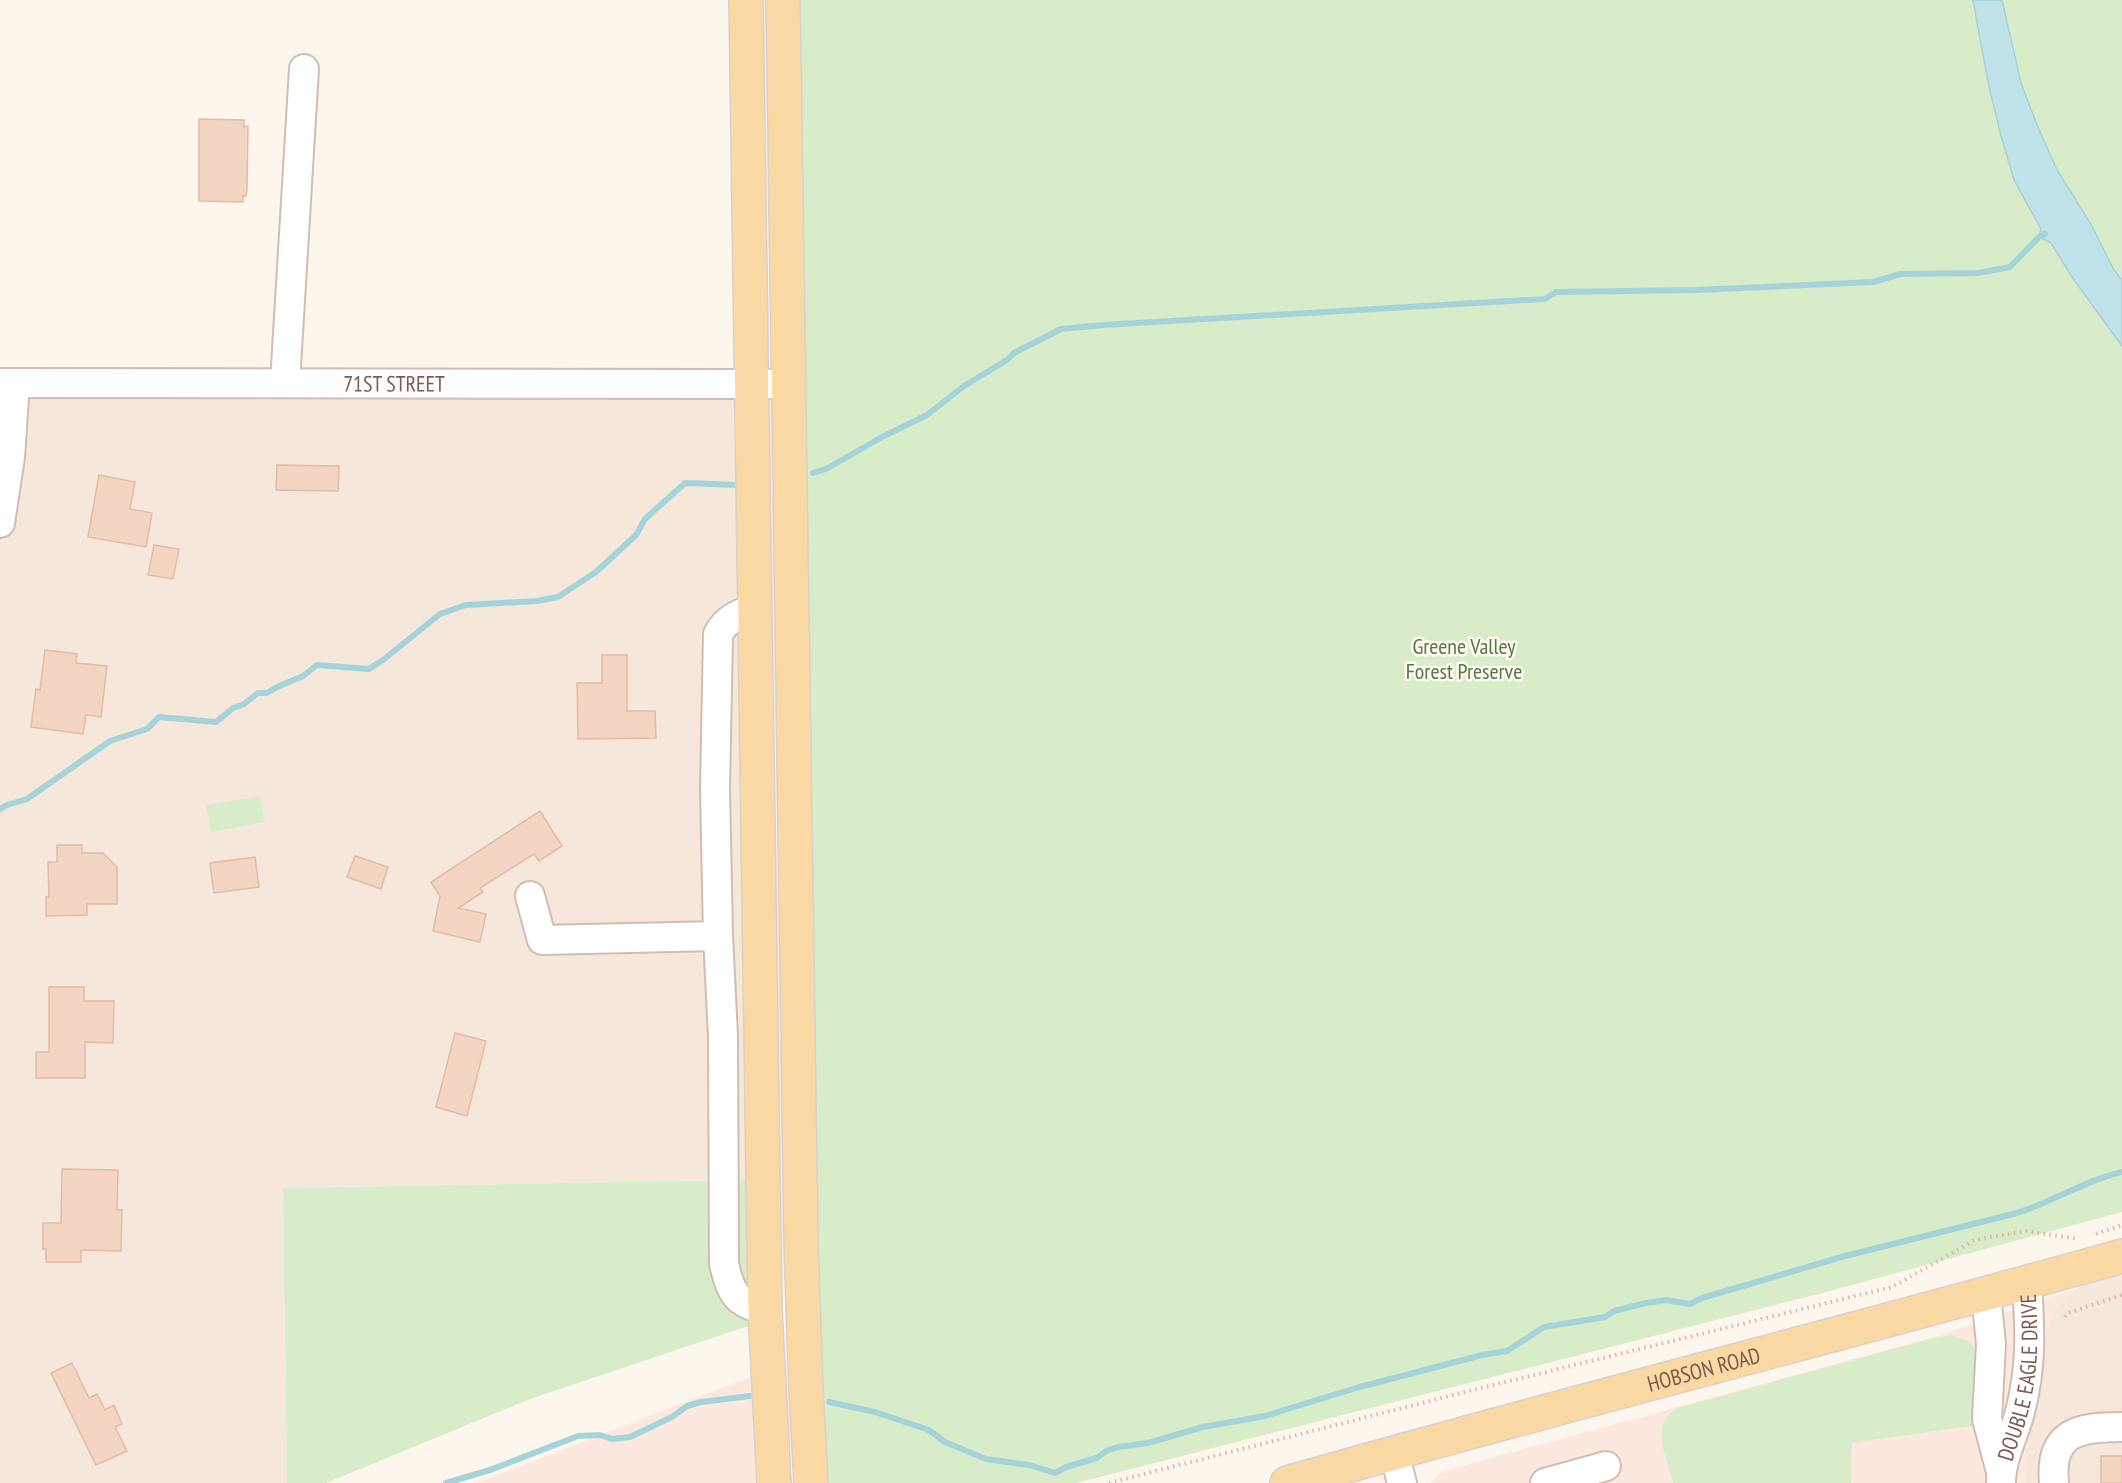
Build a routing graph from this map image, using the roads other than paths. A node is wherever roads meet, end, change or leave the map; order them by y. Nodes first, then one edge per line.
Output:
1 (746, 0) edge
2 (783, 0) edge
3 (304, 69) dead end
4 (8, 383) edge
5 (285, 383) junction
6 (751, 383) junction
7 (788, 384) junction
8 (0, 523) edge
9 (755, 608) junction
10 (530, 896) dead end
11 (718, 936) junction
12 (2122, 1256) edge
13 (2027, 1283) junction
14 (1986, 1294) junction
15 (765, 1309) junction
16 (2122, 1427) edge
17 (1606, 1466) dead end
18 (1398, 1468) edge
19 (2001, 1477) edge
20 (774, 1483) edge
21 (811, 1483) edge
22 (1287, 1483) edge
23 (1545, 1483) edge
24 (2054, 1483) edge

1 - 6 main road
2 - 7 main road
3 - 5 street
4 - 5 street, 71ST STREET
4 - 8 street
5 - 6 street, 71ST STREET
6 - 7 street, 71ST STREET
6 - 9 main road
7 - 21 main road
9 - 11 street
9 - 15 main road
10 - 11 street
11 - 15 street
12 - 13 main road, HOBSON ROAD
13 - 14 main road, HOBSON ROAD
13 - 19 street, DOUBLE EAGLE DRIVE
14 - 18 main road, HOBSON ROAD
14 - 19 street, DOUBLE EAGLE DRIVE
15 - 20 main road
16 - 24 street
17 - 23 street
18 - 22 main road, HOBSON ROAD

